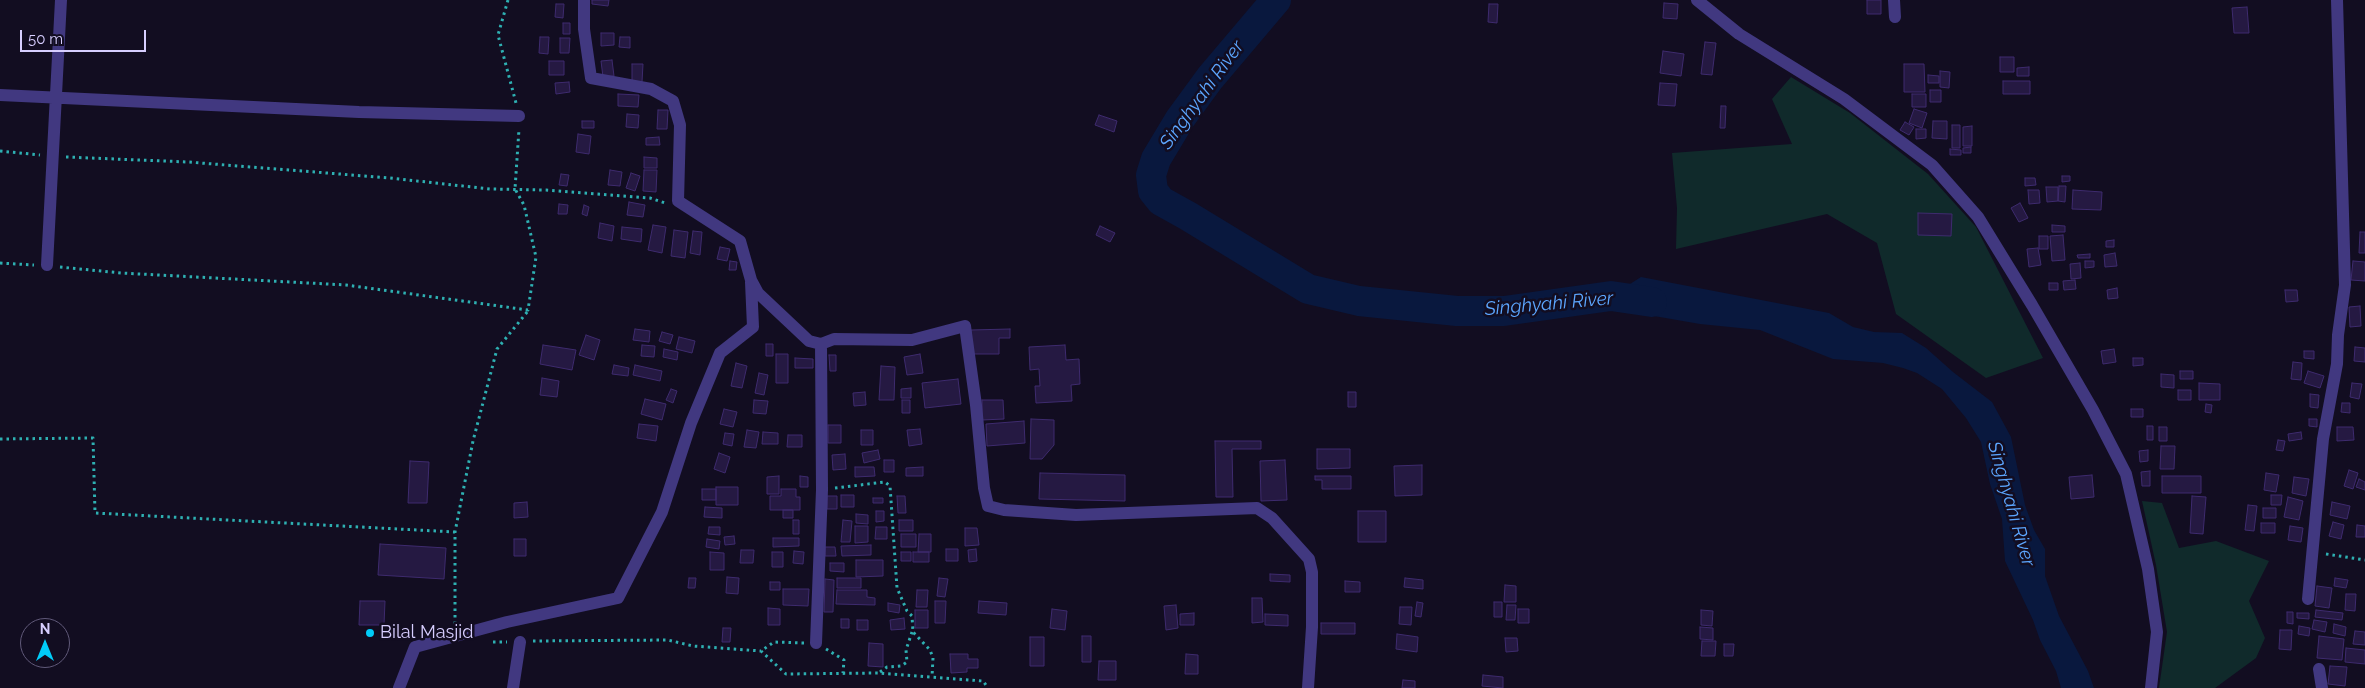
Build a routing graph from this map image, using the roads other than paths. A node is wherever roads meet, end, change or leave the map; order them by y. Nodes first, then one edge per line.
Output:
1 (61, 0) edge
2 (584, 0) edge
3 (1697, 0) edge
4 (1894, 0) edge
5 (2336, 0) edge
6 (1895, 17) dead end
7 (0, 95) edge
8 (57, 98) junction
9 (519, 116) road end
10 (47, 265) road end
11 (751, 280) junction
12 (821, 344) junction
13 (2308, 599) dead end
14 (520, 642) road end
15 (816, 643) road end
16 (2319, 668) dead end
17 (399, 688) edge
18 (513, 688) edge
19 (1308, 688) edge
20 (2151, 688) edge
21 (2322, 688) edge

1 - 8 street
2 - 11 street
3 - 20 street
4 - 6 street
5 - 13 street
7 - 8 street
8 - 9 street
8 - 10 street
11 - 12 street
11 - 17 street
12 - 15 street
12 - 19 street
14 - 18 street
16 - 21 street

